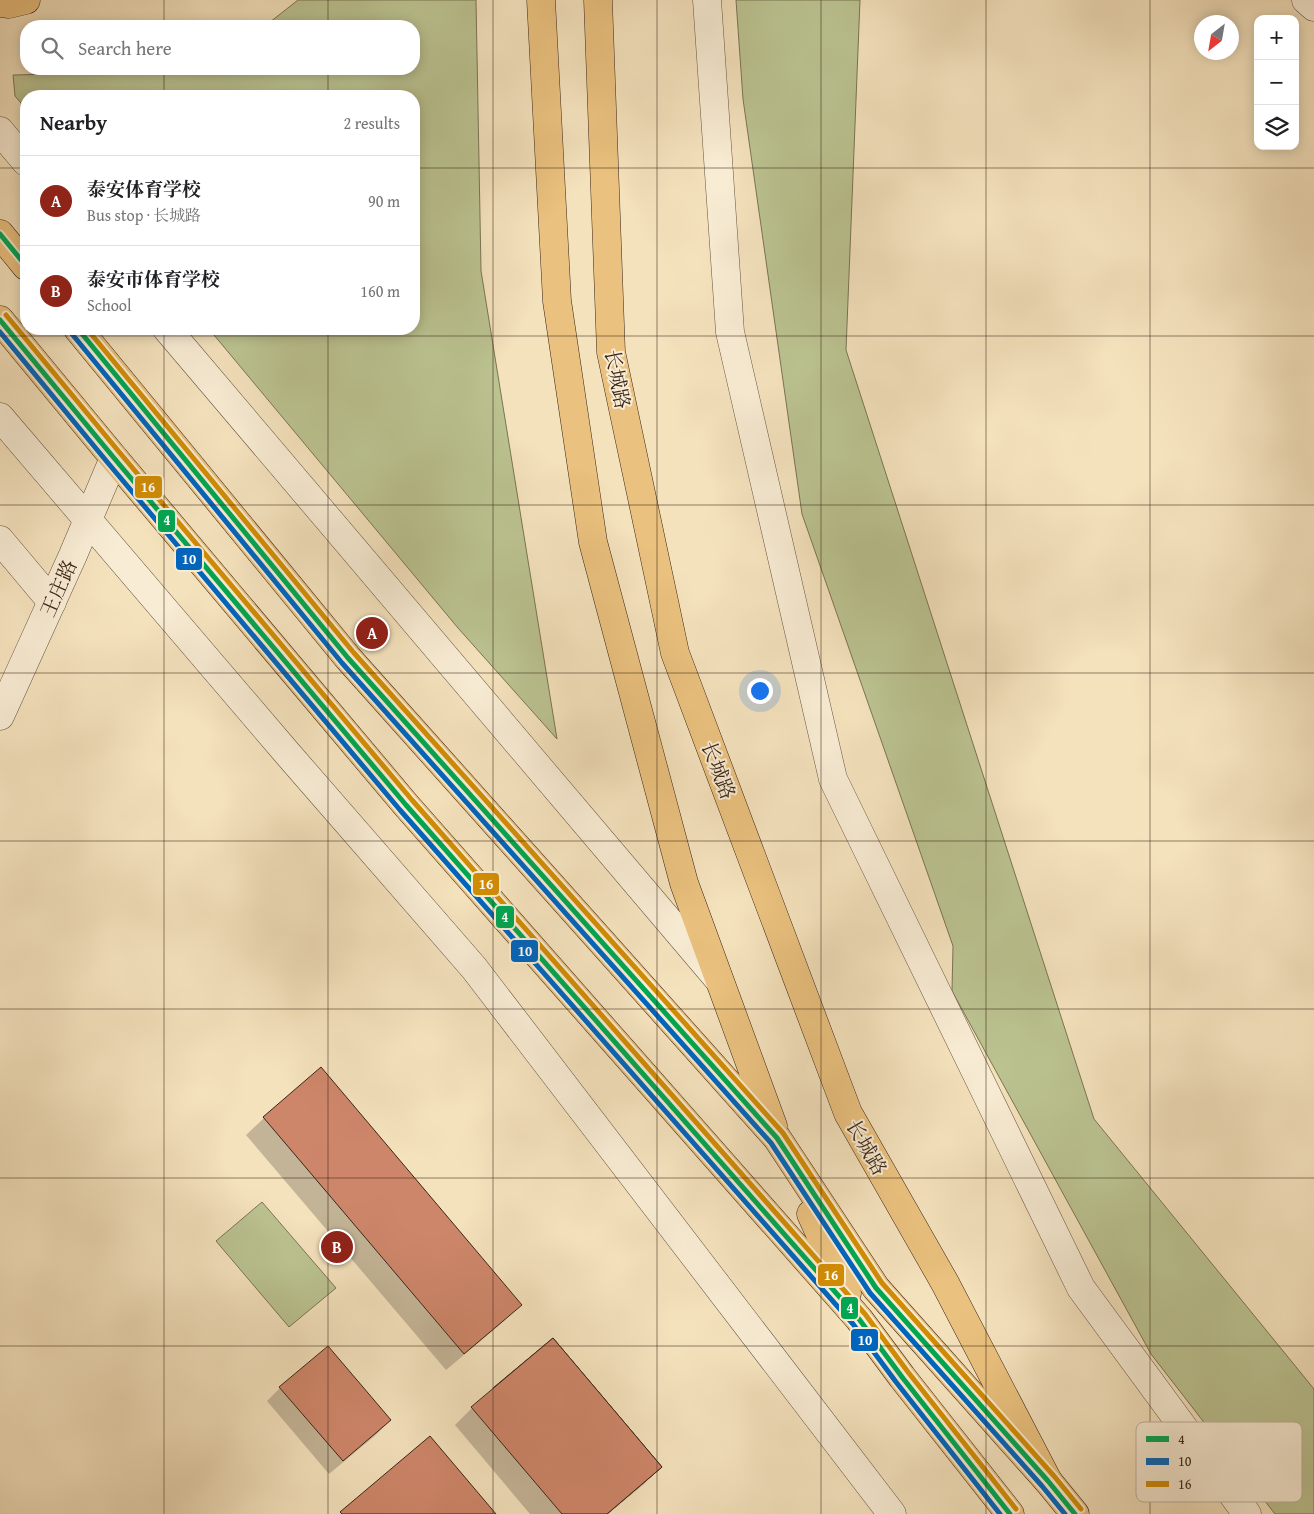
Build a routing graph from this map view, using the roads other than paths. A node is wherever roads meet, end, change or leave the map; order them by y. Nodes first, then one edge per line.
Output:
1 (26, 0) edge
2 (541, 0) edge
3 (598, 0) edge
4 (707, 0) edge
5 (1306, 0) edge
6 (0, 3) edge
7 (1314, 7) edge
8 (0, 131) edge
9 (20, 155) edge
10 (0, 234) edge
11 (20, 259) edge
12 (0, 320) edge
13 (83, 335) edge
14 (172, 335) edge
15 (0, 417) edge
16 (114, 458) junction
17 (88, 520) junction
18 (0, 540) edge
19 (52, 602) junction
20 (0, 716) edge
21 (720, 982) junction
22 (777, 1138) junction
23 (859, 1319) junction
24 (1179, 1422) edge
25 (1048, 1481) junction
26 (1237, 1502) edge
27 (892, 1514) edge
28 (1010, 1514) edge
29 (1075, 1514) edge
30 (1246, 1514) edge

1 - 6 main road
2 - 21 main road
3 - 25 main road, 长城路
4 - 24 street
5 - 7 street
8 - 9 street
10 - 11 main road
12 - 16 main road
13 - 22 main road
14 - 21 street
15 - 17 street
16 - 17 street, 王庄路
16 - 23 main road
17 - 19 street, 王庄路
17 - 27 street
18 - 19 street
19 - 20 street, 王庄路
21 - 22 main road
22 - 23 main road
22 - 25 main road
23 - 28 main road
25 - 29 main road
26 - 30 street

